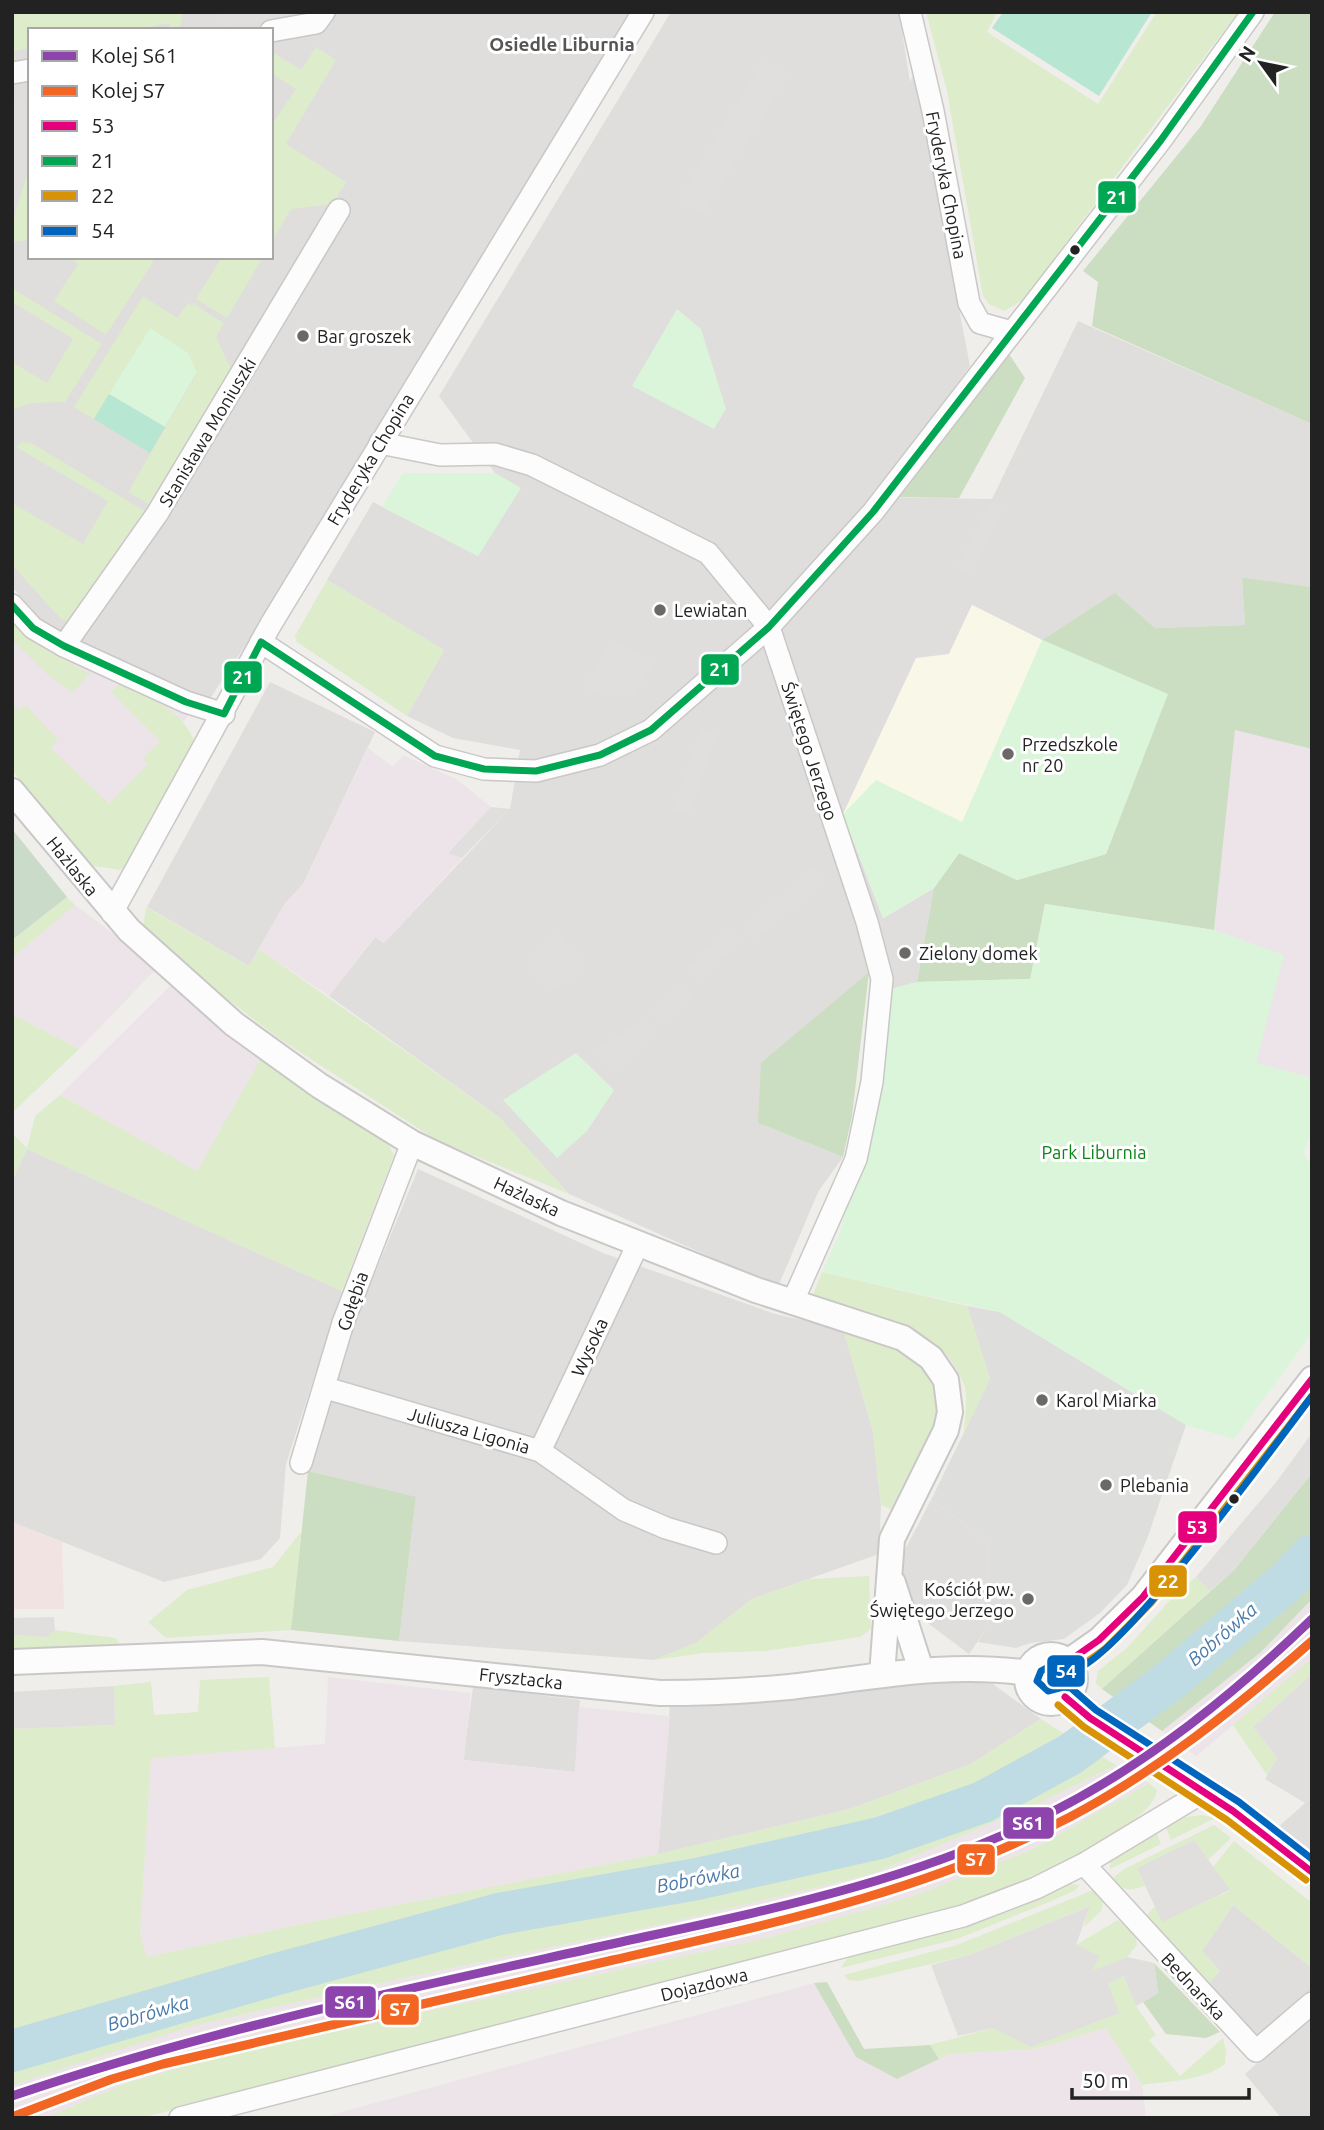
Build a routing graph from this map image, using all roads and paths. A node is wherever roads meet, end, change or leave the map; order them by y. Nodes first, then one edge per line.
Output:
1 (324, 12) edge
2 (643, 12) edge
3 (910, 12) edge
4 (1252, 12) edge
5 (273, 31) edge
6 (339, 210) dead end
7 (1012, 332) junction
8 (380, 443) junction
9 (12, 605) edge
10 (769, 627) junction
11 (261, 642) junction
12 (64, 646) junction
13 (224, 714) junction
14 (12, 791) edge
15 (112, 913) junction
16 (412, 1143) junction
17 (638, 1244) junction
18 (792, 1303) junction
19 (1312, 1379) edge
20 (326, 1388) junction
21 (540, 1451) junction
22 (301, 1463) dead end
23 (716, 1544) dead end
24 (888, 1566) junction
25 (1069, 1661) junction
26 (12, 1662) edge
27 (921, 1670) junction
28 (1029, 1673) junction
29 (881, 1675) junction
30 (1065, 1697) junction
31 (1205, 1791) junction
32 (1084, 1864) junction
33 (1312, 1872) edge
34 (1312, 2003) edge
35 (180, 2118) edge

1 - 5 street
2 - 8 street, Fryderyka Chopina
3 - 7 street, Fryderyka Chopina
4 - 7 street
6 - 12 street, Stanisława Moniuszki
7 - 10 street
8 - 10 street, Świętego Jerzego
8 - 11 street, Fryderyka Chopina
9 - 12 street
10 - 11 street
10 - 18 street, Świętego Jerzego
11 - 13 street, Fryderyka Chopina
12 - 13 street
13 - 15 street, Fryderyka Chopina
14 - 15 street, Hażlaska
15 - 16 street, Hażlaska
16 - 17 street, Hażlaska
16 - 20 street, Gołębia
17 - 18 street, Hażlaska
17 - 21 street, Wysoka
18 - 24 street, Hażlaska
19 - 25 street
20 - 21 street, Juliusza Ligonia
20 - 22 street, Gołębia
21 - 23 street, Juliusza Ligonia
24 - 27 street, Hażlaska
24 - 29 street, Hażlaska
25 - 28 street
25 - 30 street
26 - 29 street, Frysztacka
27 - 28 street, Frysztacka
27 - 29 street, Frysztacka
28 - 30 street
30 - 31 street
31 - 32 street, Dojazdowa
31 - 33 street
32 - 34 street, Bednarska
32 - 35 street, Dojazdowa

